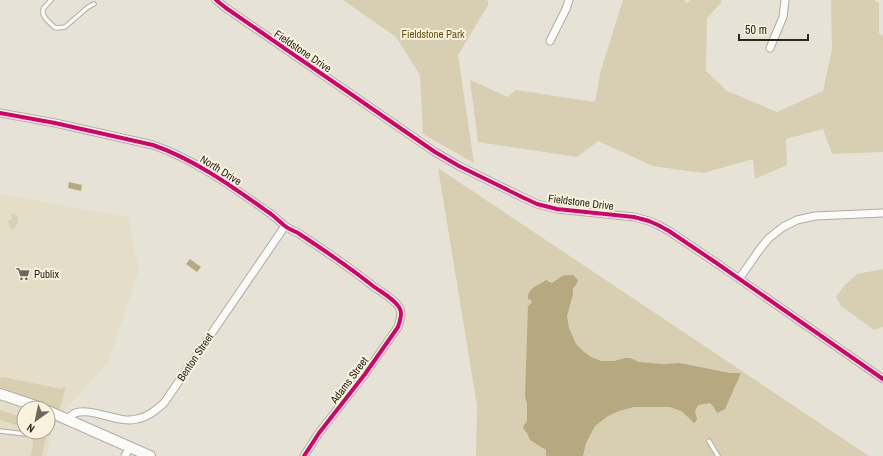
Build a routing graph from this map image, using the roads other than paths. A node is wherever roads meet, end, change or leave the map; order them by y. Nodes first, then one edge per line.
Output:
1 (51, 0) edge
2 (216, 0) edge
3 (569, 0) edge
4 (785, 0) edge
5 (94, 4) dead end
6 (550, 41) dead end
7 (770, 48) dead end
8 (0, 113) edge
9 (883, 213) edge
10 (285, 226) junction
11 (739, 279) junction
12 (401, 311) joint
13 (883, 379) edge
14 (0, 394) edge
15 (16, 400) edge
16 (56, 414) edge
17 (68, 419) junction
18 (0, 431) edge
19 (16, 433) edge
20 (709, 441) dead end
21 (130, 447) junction
22 (125, 456) edge
23 (150, 456) edge
24 (304, 456) edge
25 (718, 456) edge

1 - 5 lane
2 - 11 street, Fieldstone Drive
3 - 6 street
4 - 7 street
8 - 10 street, North Drive
9 - 11 street
10 - 12 street, North Drive
10 - 17 street, Benton Street
11 - 13 street, Fieldstone Drive
12 - 24 street, Adams Street
14 - 15 street
16 - 17 street
17 - 21 street
18 - 19 lane
20 - 25 lane
21 - 22 street
21 - 23 street

